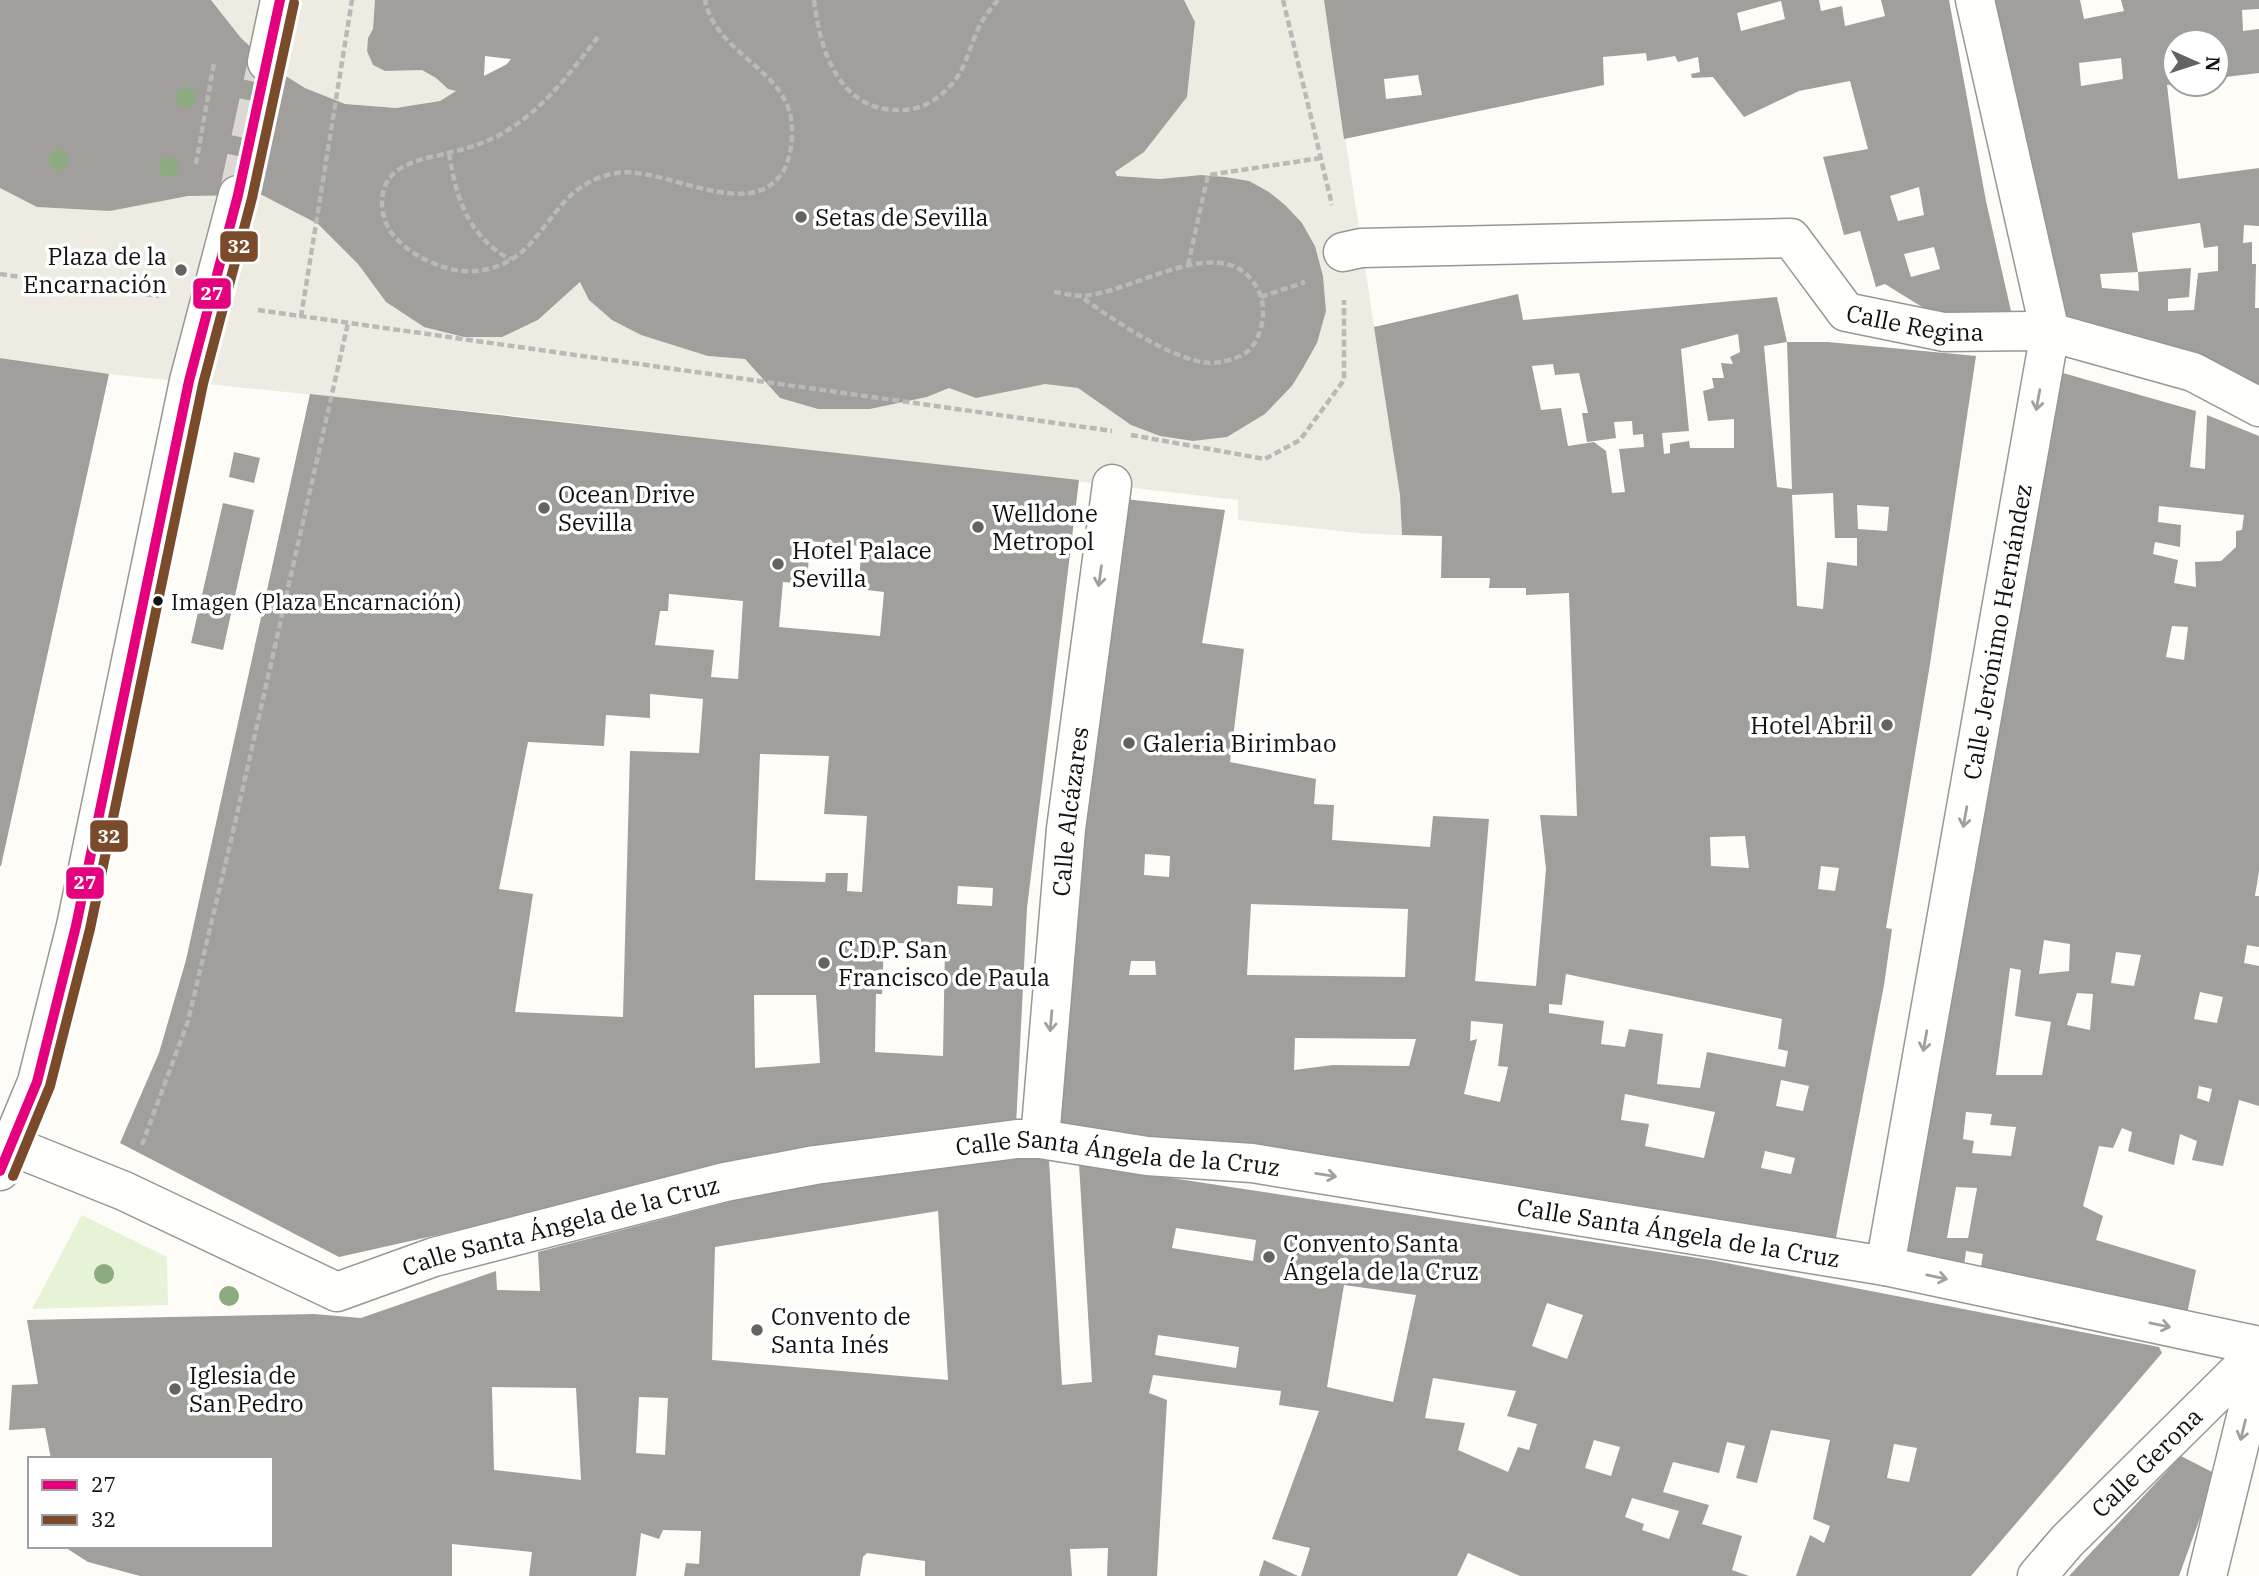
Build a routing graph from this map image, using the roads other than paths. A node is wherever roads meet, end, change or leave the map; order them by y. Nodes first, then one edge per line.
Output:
1 (280, 0) edge
2 (1975, 0) edge
3 (267, 62) tunnel mouth
4 (238, 195) tunnel mouth
5 (1343, 252) road end
6 (2050, 332) junction
7 (2259, 407) edge
8 (1112, 484) dead end
9 (1040, 1139) junction
10 (6, 1159) edge
11 (1885, 1266) junction
12 (2259, 1348) edge
13 (2259, 1364) edge
14 (2037, 1576) edge
15 (2207, 1576) edge

1 - 3 street
2 - 6 street, Calle Jerónimo Hernández
4 - 10 street
5 - 6 street, Calle Regina
6 - 7 street, Calle Regina
6 -> 11 street, Calle Jerónimo Hernández
8 -> 9 street, Calle Alcázares
9 - 10 street, Calle Santa Ángela de la Cruz
9 -> 11 street, Calle Santa Ángela de la Cruz
11 -> 12 street, Calle Santa Ángela de la Cruz
12 - 14 street, Calle Gerona
13 -> 15 street

